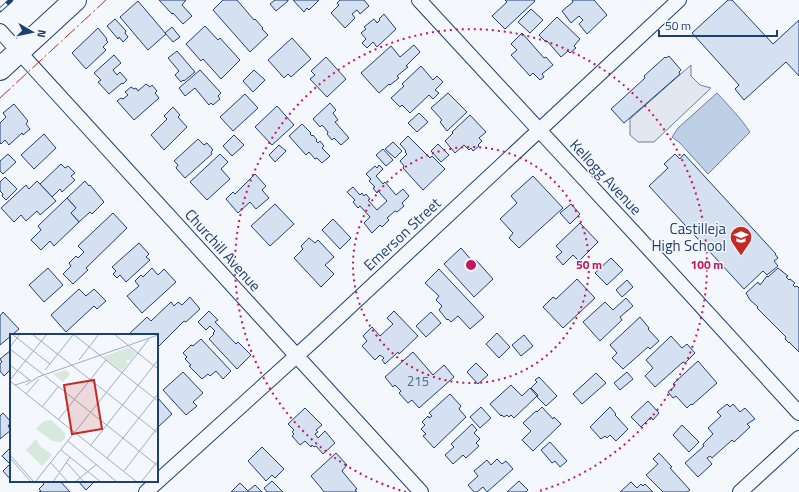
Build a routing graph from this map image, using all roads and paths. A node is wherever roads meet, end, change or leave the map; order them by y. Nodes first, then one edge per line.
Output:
1 (75, 0) edge
2 (419, 0) edge
3 (679, 0) edge
4 (0, 31) edge
5 (19, 52) junction
6 (0, 69) edge
7 (539, 130) junction
8 (296, 355) junction
9 (799, 413) edge
10 (799, 438) edge
11 (158, 481) edge
12 (157, 482) edge
13 (146, 492) edge
14 (421, 492) edge
15 (740, 492) edge

1 - 5 main road
2 - 7 street, Kellogg Avenue
3 - 7 street, Emerson Street
4 - 5 street, Churchill Avenue
5 - 6 main road
5 - 8 street, Churchill Avenue
7 - 8 street, Emerson Street
7 - 9 street, Kellogg Avenue
8 - 11 street, Emerson Street
8 - 14 street, Churchill Avenue
10 - 15 street
12 - 13 street, Emerson Street

